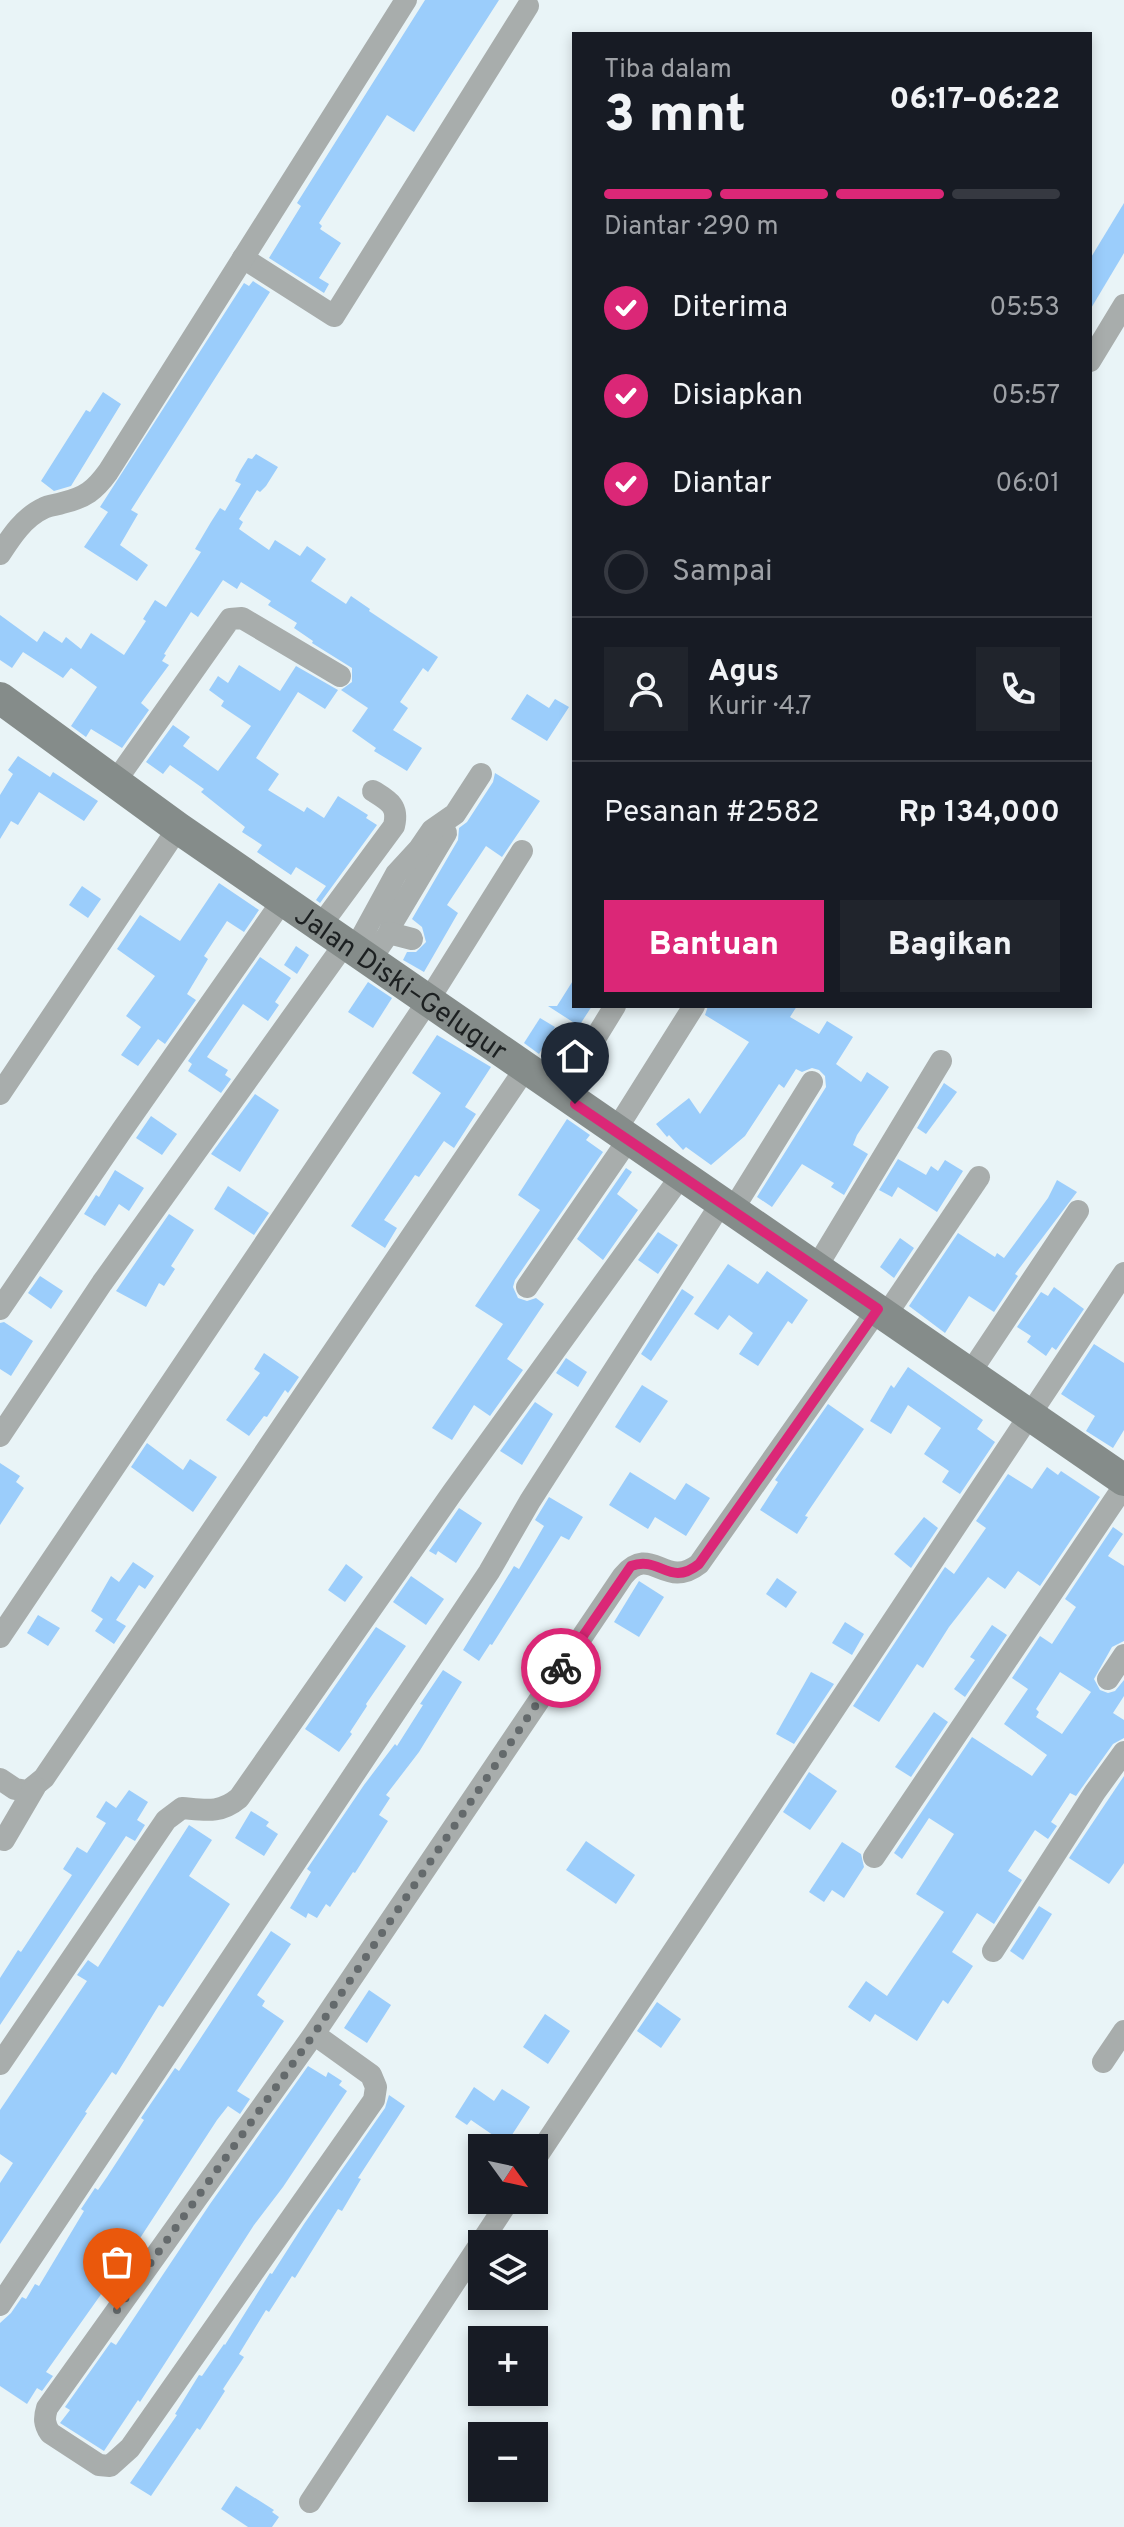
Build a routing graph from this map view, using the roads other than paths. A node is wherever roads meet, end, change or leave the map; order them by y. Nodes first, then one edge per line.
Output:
1 (406, 0) edge
2 (528, 6) dead end
3 (243, 258) junction
4 (1124, 305) edge
5 (1092, 358) edge
6 (0, 554) edge
7 (340, 676) dead end
8 (0, 698) edge
9 (481, 774) dead end
10 (115, 782) junction
11 (373, 791) dead end
12 (178, 828) junction
13 (522, 851) dead end
14 (283, 900) junction
15 (361, 939) junction
16 (412, 939) dead end
17 (428, 1001) junction
18 (614, 1008) edge
19 (693, 1008) edge
20 (941, 1061) dead end
21 (525, 1069) junction
22 (812, 1082) dead end
23 (0, 1094) edge
24 (561, 1094) junction
25 (622, 1135) junction
26 (681, 1176) junction
27 (979, 1177) dead end
28 (727, 1206) junction
29 (1078, 1211) dead end
30 (816, 1268) junction
31 (1124, 1273) edge
32 (527, 1287) dead end
33 (0, 1309) edge
34 (882, 1312) junction
35 (970, 1373) junction
36 (1029, 1413) junction
37 (0, 1436) edge
38 (1124, 1480) edge
39 (1124, 1486) edge
40 (0, 1637) edge
41 (1124, 1655) edge
42 (1108, 1679) dead end
43 (1124, 1752) edge
44 (0, 1779) edge
45 (35, 1787) junction
46 (4, 1840) dead end
47 (874, 1857) dead end
48 (993, 1951) dead end
49 (1124, 2031) edge
50 (314, 2034) junction
51 (1103, 2062) dead end
52 (0, 2064) edge
53 (548, 2140) edge
54 (500, 2214) edge
55 (0, 2305) edge
56 (310, 2502) dead end

1 - 3 street
2 - 3 street
3 - 6 street
4 - 5 street
7 - 10 street
8 - 10 main road, Jalan Diski–Gelugur
9 - 15 street
10 - 12 main road, Jalan Diski–Gelugur
11 - 15 street
12 - 14 main road, Jalan Diski–Gelugur
12 - 23 street
13 - 17 street
14 - 15 main road, Jalan Diski–Gelugur
14 - 33 street
15 - 16 street
15 - 17 main road, Jalan Diski–Gelugur
15 - 37 street
17 - 21 main road, Jalan Diski–Gelugur
17 - 40 street
18 - 24 street
19 - 25 street
20 - 30 street
21 - 24 main road, Jalan Diski–Gelugur
21 - 45 street
22 - 28 street
24 - 25 main road, Jalan Diski–Gelugur
25 - 26 main road, Jalan Diski–Gelugur
25 - 32 street
26 - 28 main road, Jalan Diski–Gelugur
26 - 52 street
27 - 34 street
28 - 30 main road, Jalan Diski–Gelugur
28 - 55 street
29 - 35 street
30 - 34 main road, Jalan Diski–Gelugur
31 - 36 street
34 - 35 main road, Jalan Diski–Gelugur
34 - 50 street
35 - 36 main road, Jalan Diski–Gelugur
36 - 38 main road, Jalan Diski–Gelugur
36 - 53 street
39 - 47 street
41 - 42 street
43 - 48 street
44 - 45 street
45 - 46 street
49 - 51 street
50 - 50 street
54 - 56 street

